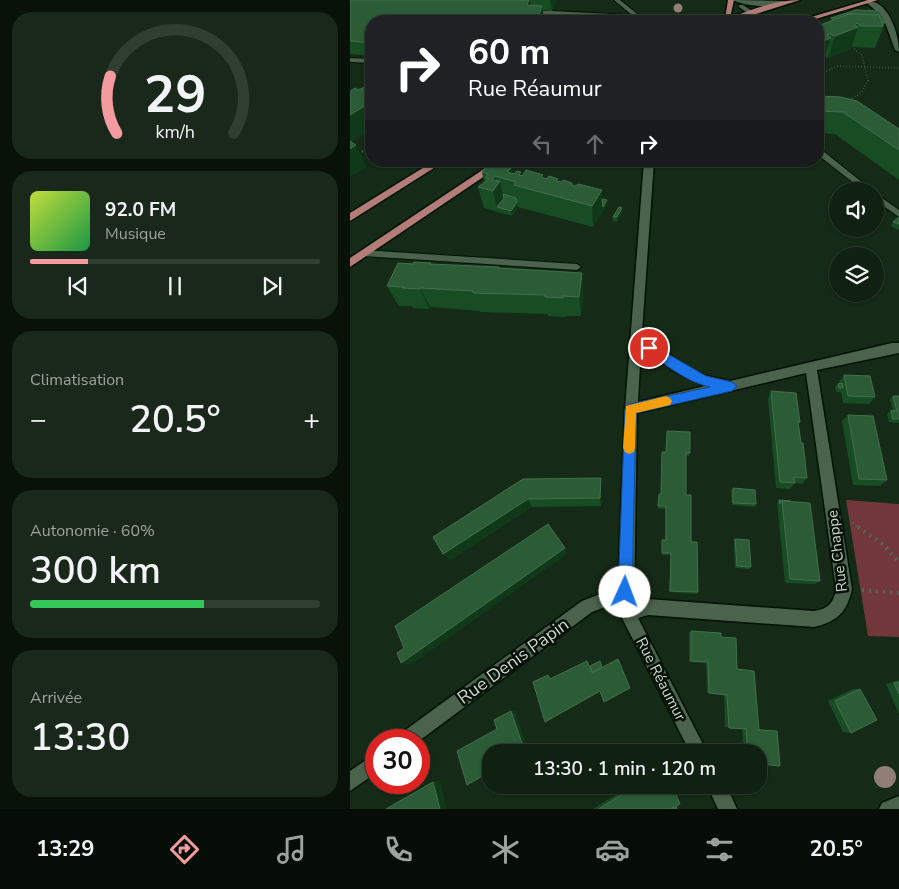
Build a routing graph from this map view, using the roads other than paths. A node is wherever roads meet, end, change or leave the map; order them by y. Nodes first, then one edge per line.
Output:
1 (617, 0) edge
2 (732, 0) edge
3 (736, 0) edge
4 (797, 0) edge
5 (872, 1) edge
6 (785, 3) junction
7 (526, 11) edge
8 (751, 12) junction
9 (609, 15) edge
10 (635, 15) edge
11 (728, 15) edge
12 (743, 15) edge
13 (755, 15) edge
14 (823, 15) edge
15 (899, 50) edge
16 (350, 60) edge
17 (365, 61) edge
18 (824, 156) edge
19 (431, 167) edge
20 (494, 167) edge
21 (649, 167) edge
22 (857, 182) edge
23 (884, 203) edge
24 (899, 214) edge
25 (350, 218) edge
26 (364, 253) junction
27 (350, 263) edge
28 (577, 267) dead end
29 (636, 333) junction
30 (899, 348) edge
31 (811, 368) junction
32 (732, 386) junction
33 (630, 409) junction
34 (625, 592) junction
35 (627, 613) junction
36 (421, 729) edge
37 (695, 744) edge
38 (365, 770) edge
39 (350, 782) edge
40 (720, 794) edge
41 (899, 805) edge
42 (728, 809) edge
43 (888, 809) edge

1 - 10 lane
2 - 8 street
2 - 11 main road
3 - 6 street
4 - 6 main road
5 - 14 main road
5 - 15 street
6 - 8 main road
7 - 9 lane
8 - 12 main road
8 - 13 street
16 - 17 lane
18 - 22 lane
19 - 25 main road
20 - 26 main road
21 - 29 street, Rue Réaumur
23 - 24 lane
26 - 27 main road
26 - 28 lane
29 - 32 street
29 - 33 street, Rue Réaumur
30 - 31 street
31 - 32 street
31 - 35 street, Rue Chappe
32 - 33 street
33 - 34 street, Rue Réaumur
34 - 35 street, Rue Réaumur
34 - 36 street, Rue Denis Papin
35 - 37 street, Rue Réaumur
38 - 39 street
40 - 42 street
41 - 43 street

